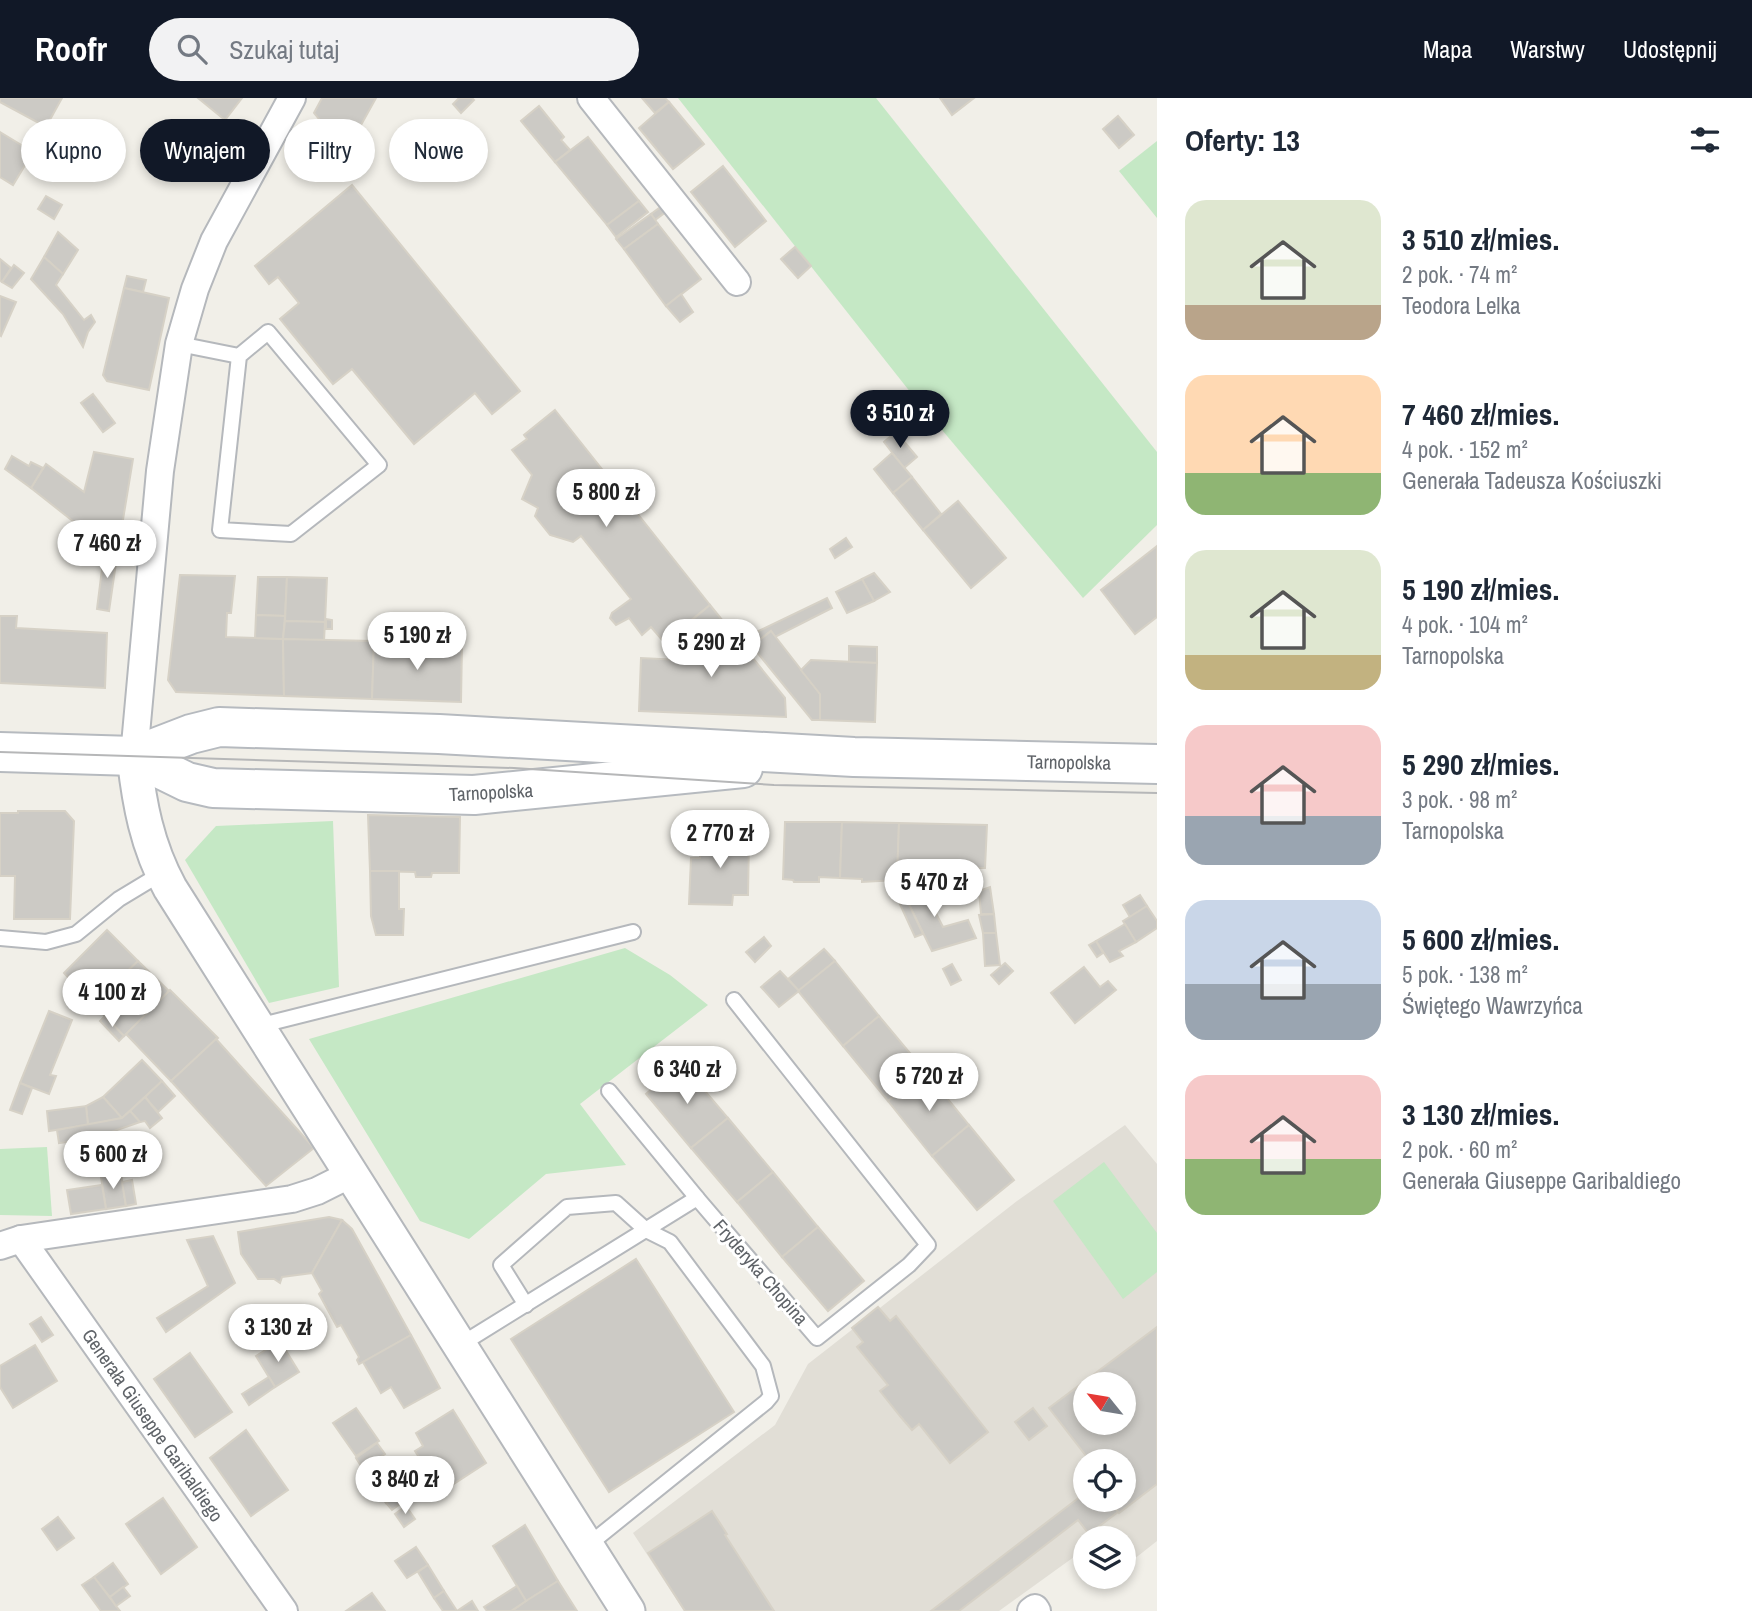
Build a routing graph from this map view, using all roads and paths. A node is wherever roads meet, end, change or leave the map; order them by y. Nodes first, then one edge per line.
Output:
1 (292, 98) edge
2 (591, 98) edge
3 (737, 282) dead end
4 (179, 344) junction
5 (239, 356) junction
6 (0, 752) edge
7 (134, 756) junction
8 (854, 757) junction
9 (1157, 764) edge
10 (162, 873) junction
11 (633, 932) dead end
12 (0, 938) edge
13 (734, 1000) dead end
14 (258, 1026) junction
15 (609, 1091) dead end
16 (351, 1174) junction
17 (697, 1198) junction
18 (646, 1230) junction
19 (11, 1242) edge
20 (526, 1305) junction
21 (460, 1345) junction
22 (587, 1546) junction
23 (284, 1611) edge
24 (628, 1611) edge
25 (1031, 1611) edge
26 (1037, 1611) edge

1 - 4 street
2 - 3 street
4 - 5 lane
4 - 7 street
5 - 5 lane
6 - 7 main road, Tarnopolska
7 - 8 main road, Tarnopolska
7 - 8 main road, Tarnopolska
7 - 10 street
8 - 9 main road, Tarnopolska
10 - 12 lane
10 - 14 street
11 - 14 lane
13 - 17 lane, Fryderyka Chopina
14 - 16 street
15 - 17 lane
16 - 19 street
16 - 21 street
17 - 18 lane
18 - 20 lane
18 - 20 lane
18 - 22 lane
19 - 23 street, Generała Giuseppe Garibaldiego
20 - 21 lane
21 - 22 street
22 - 24 street
25 - 26 street

